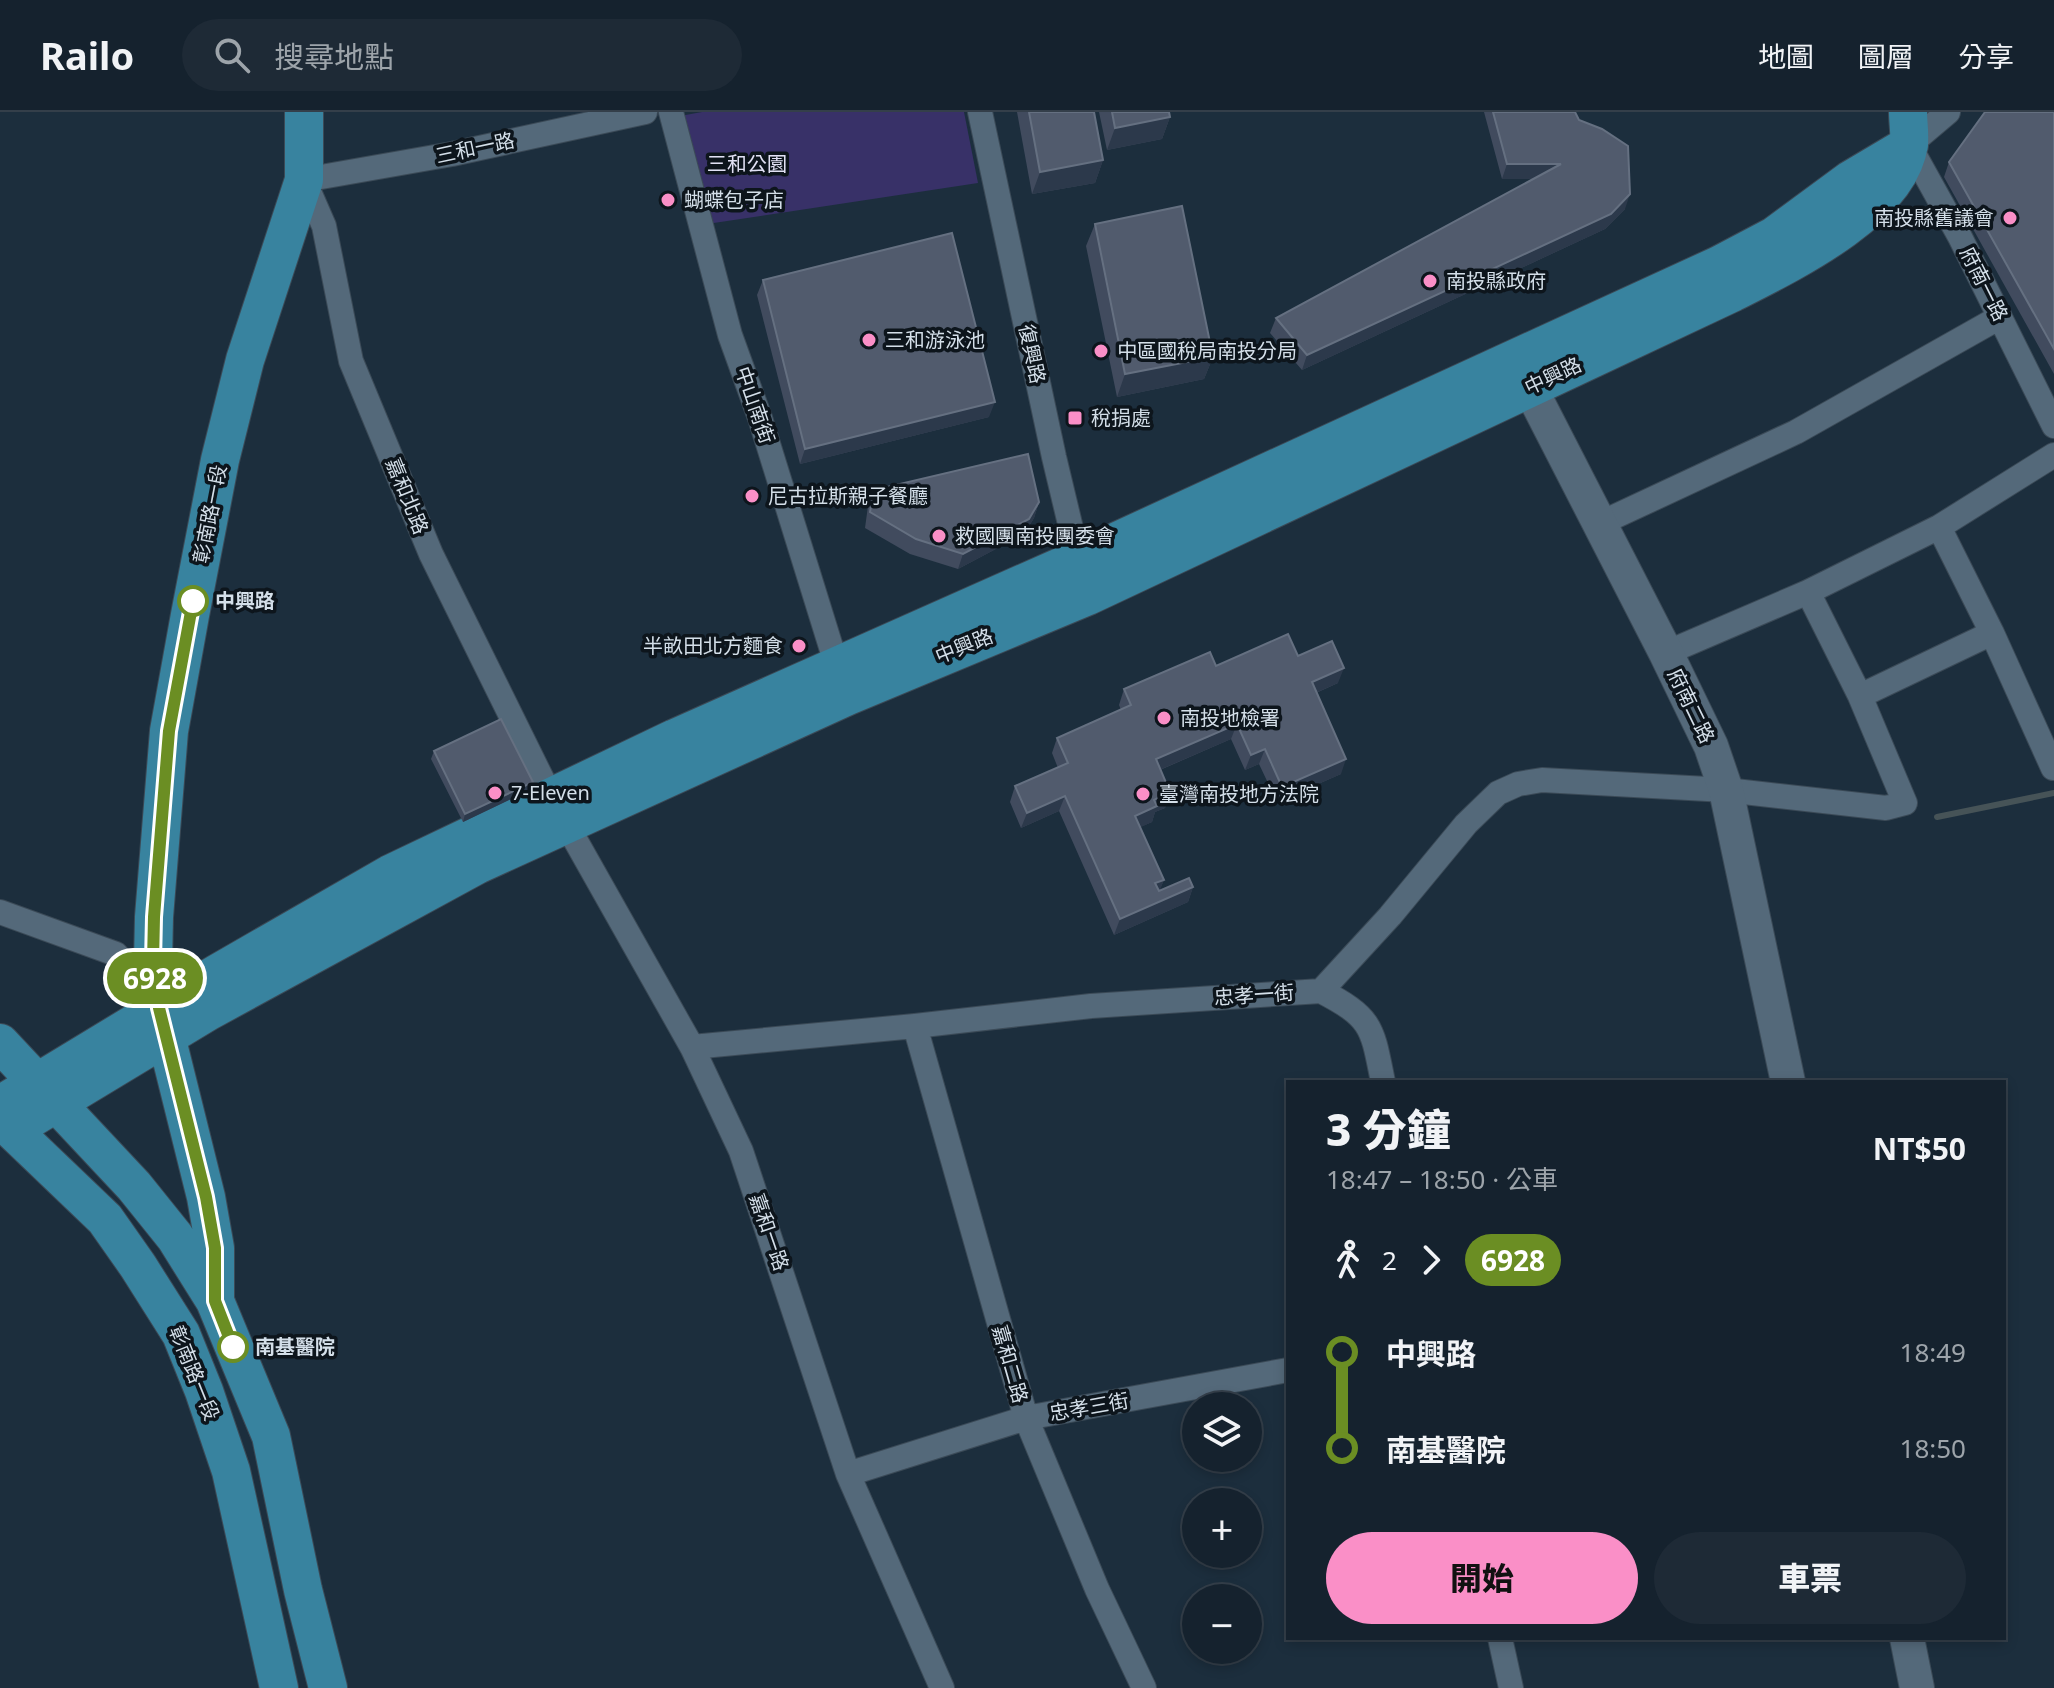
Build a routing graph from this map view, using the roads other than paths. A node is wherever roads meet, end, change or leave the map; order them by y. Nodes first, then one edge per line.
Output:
1 (304, 112) edge
2 (645, 112) edge
3 (671, 112) edge
4 (980, 112) edge
5 (1886, 112) edge
6 (1948, 112) edge
7 (1908, 128) edge
8 (304, 180) junction
9 (2000, 317) junction
10 (1525, 372) junction
11 (2054, 426) edge
12 (2054, 455) edge
13 (1601, 523) junction
14 (1939, 527) junction
15 (1078, 559) junction
16 (1808, 592) junction
17 (1088, 596) junction
18 (1992, 633) junction
19 (1666, 653) junction
20 (843, 682) junction
21 (1860, 696) junction
22 (2053, 768) edge
23 (1726, 790) junction
24 (558, 810) junction
25 (0, 912) edge
26 (1321, 991) junction
27 (163, 1021) junction
28 (915, 1026) junction
29 (0, 1043) edge
30 (692, 1047) junction
31 (1383, 1080) edge
32 (1788, 1080) edge
33 (46, 1092) junction
34 (3, 1122) edge
35 (215, 1301) junction
36 (1286, 1370) edge
37 (1026, 1418) junction
38 (848, 1474) junction
39 (1500, 1640) edge
40 (1907, 1640) edge
41 (279, 1688) edge
42 (328, 1688) edge
43 (942, 1688) edge
44 (1144, 1688) edge
45 (1511, 1688) edge
46 (1917, 1688) edge

1 - 8 main road, 彰南路一段
2 - 8 street, 三和一路
3 - 20 street, 中山南街
4 - 15 street, 復興路
5 - 7 main road
6 - 7 street
7 - 9 street, 府南一路
7 - 10 main road, 中興路
8 - 24 street, 嘉和北路
8 - 27 main road, 彰南路一段
9 - 11 street, 府南一路
9 - 13 street
10 - 13 street, 府南二路
10 - 15 main road, 中興路
10 - 17 main road, 中興路
12 - 14 street
13 - 19 street, 府南二路
14 - 16 street
14 - 18 street
15 - 17 street, 復興路
15 - 20 main road, 中興路
16 - 19 street
16 - 21 street
17 - 20 main road, 中興路
18 - 21 street
18 - 22 street
19 - 23 street, 府南二路
20 - 24 main road, 中興路
21 - 23 street, 忠孝一街
23 - 26 street, 忠孝一街
23 - 32 street, 府南二路
24 - 27 main road, 中興路
24 - 30 street, 嘉和一路
25 - 27 street
26 - 28 street, 忠孝一街
26 - 31 street
27 - 33 main road, 中興路
27 - 35 main road, 彰南路一段
28 - 30 street, 忠孝一街
28 - 37 street, 嘉和二路
29 - 33 main road, 彰南路一段
30 - 38 street, 嘉和一路
33 - 34 main road, 中興路
33 - 35 main road, 彰南路一段
34 - 41 main road, 彰南路一段
35 - 42 main road, 彰南路一段
36 - 37 street, 忠孝三街
37 - 38 street, 忠孝三街
37 - 44 street, 嘉和二路
38 - 43 street, 嘉和一路
39 - 45 street
40 - 46 street

